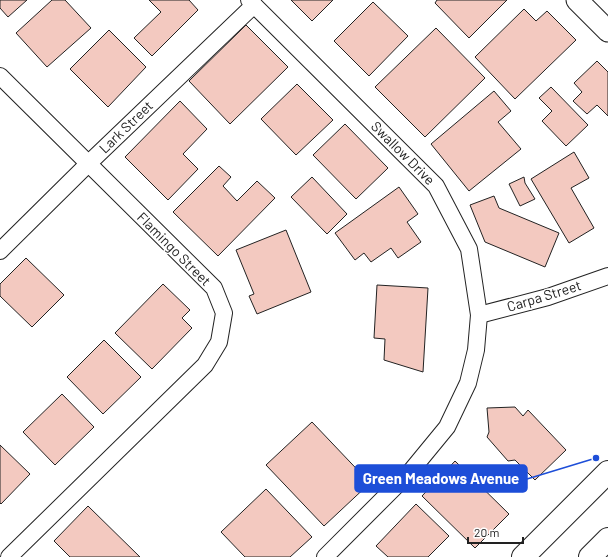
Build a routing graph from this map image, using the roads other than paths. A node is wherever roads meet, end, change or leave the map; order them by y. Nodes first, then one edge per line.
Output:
1 (577, 0) edge
2 (252, 2) edge
3 (608, 31) edge
4 (0, 76) edge
5 (89, 163) junction
6 (0, 251) edge
7 (608, 276) edge
8 (479, 315) junction
9 (608, 472) edge
10 (608, 539) edge
11 (9, 557) edge
12 (325, 557) edge
13 (523, 557) edge
14 (590, 557) edge

1 - 3 street
2 - 5 street, Lark Street
2 - 8 street, Swallow Drive
4 - 5 street, Flamingo Street
5 - 6 street, Lark Street
5 - 11 street, Flamingo Street
7 - 8 street, Carpa Street
8 - 12 street, Swallow Drive
9 - 13 main road
10 - 14 main road

